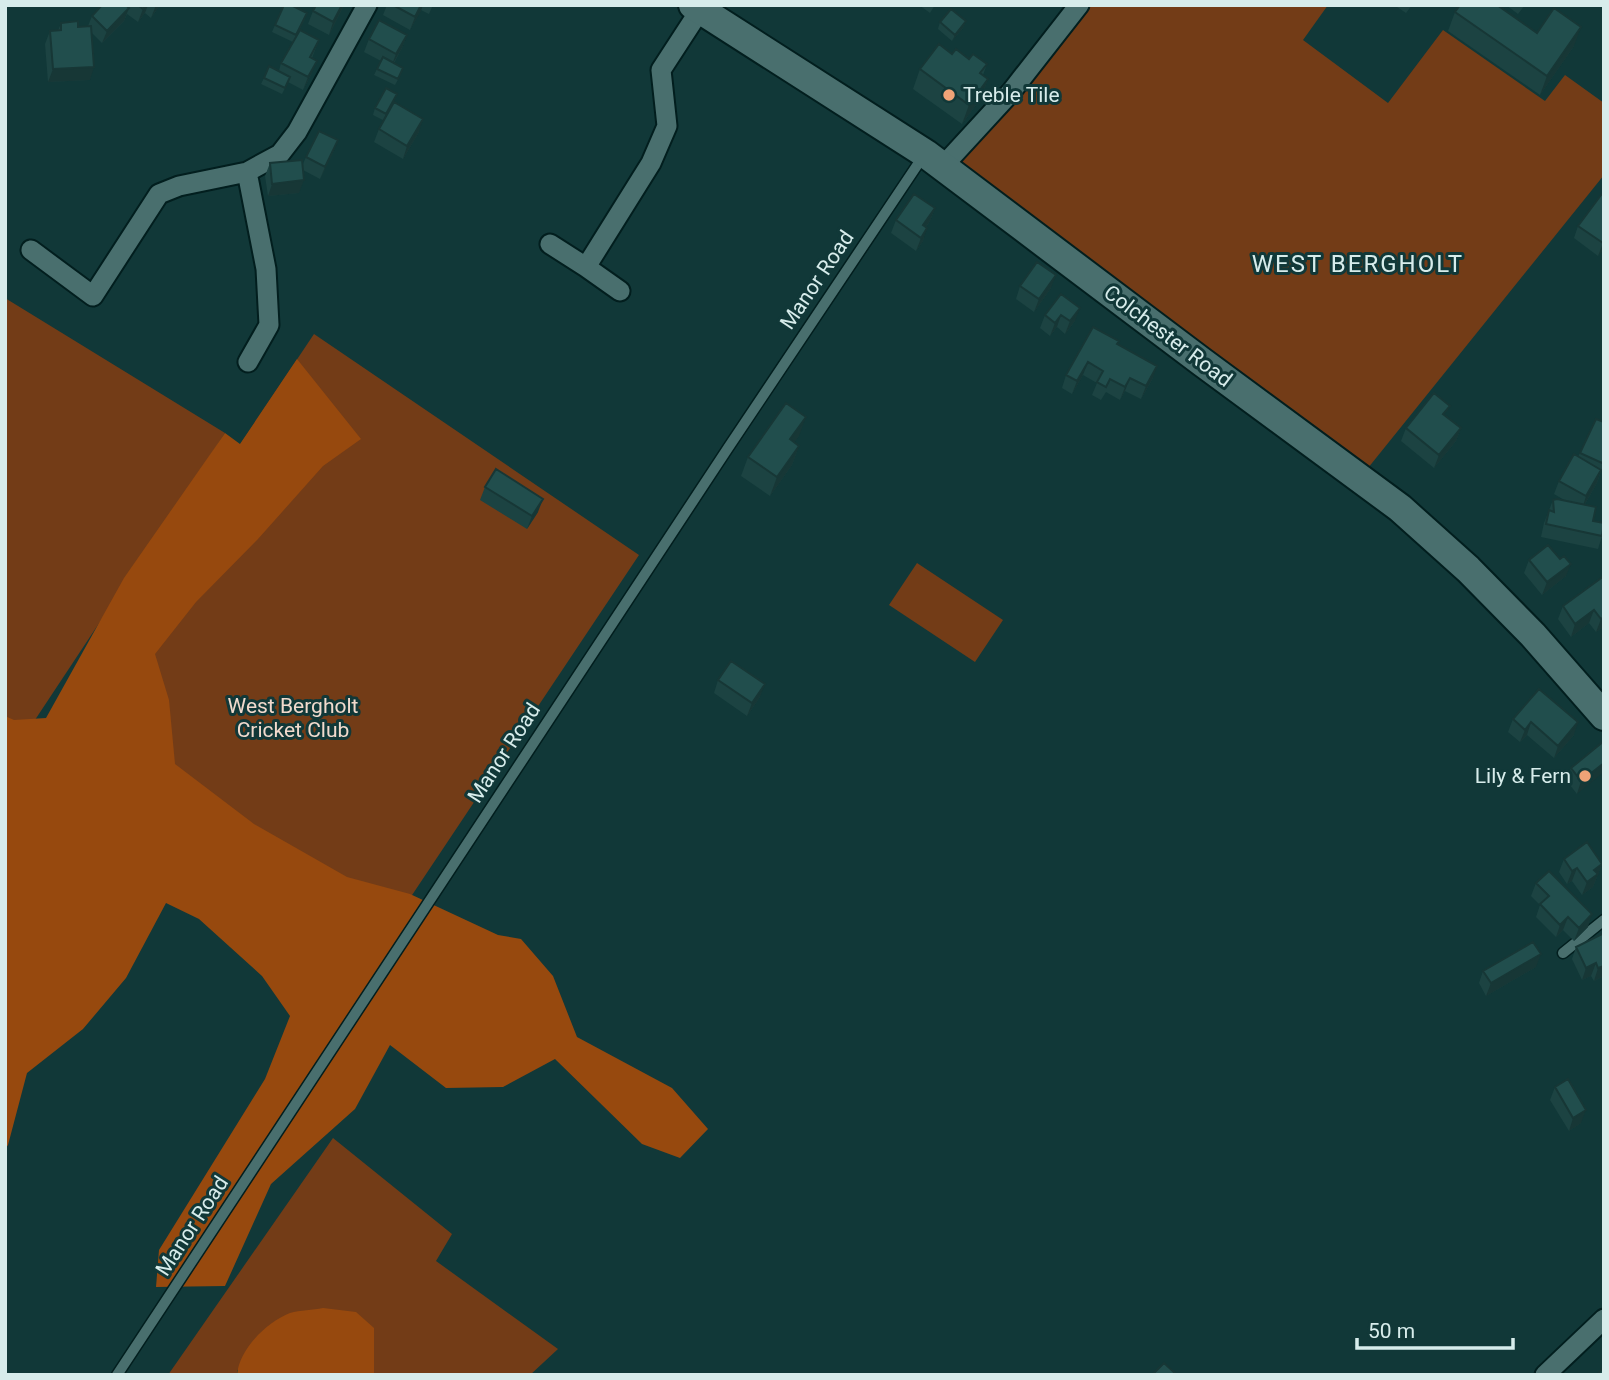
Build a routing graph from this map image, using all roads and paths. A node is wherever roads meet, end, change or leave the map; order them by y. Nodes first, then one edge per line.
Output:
1 (367, 5) edge
2 (1079, 5) edge
3 (696, 8) edge
4 (934, 160) junction
5 (247, 172) junction
6 (550, 244) dead end
7 (31, 250) dead end
8 (586, 267) junction
9 (620, 290) dead end
10 (248, 362) dead end
11 (1604, 716) edge
12 (1604, 920) edge
13 (1563, 953) dead end
14 (1604, 1319) edge
15 (117, 1375) edge
16 (1545, 1375) edge

1 - 5 street
2 - 4 street
3 - 4 main road, Colchester Road
3 - 8 street
4 - 11 main road, Colchester Road
4 - 15 lane, Manor Road
5 - 7 street
5 - 10 street
6 - 8 street
8 - 9 street
12 - 13 lane
14 - 16 street

